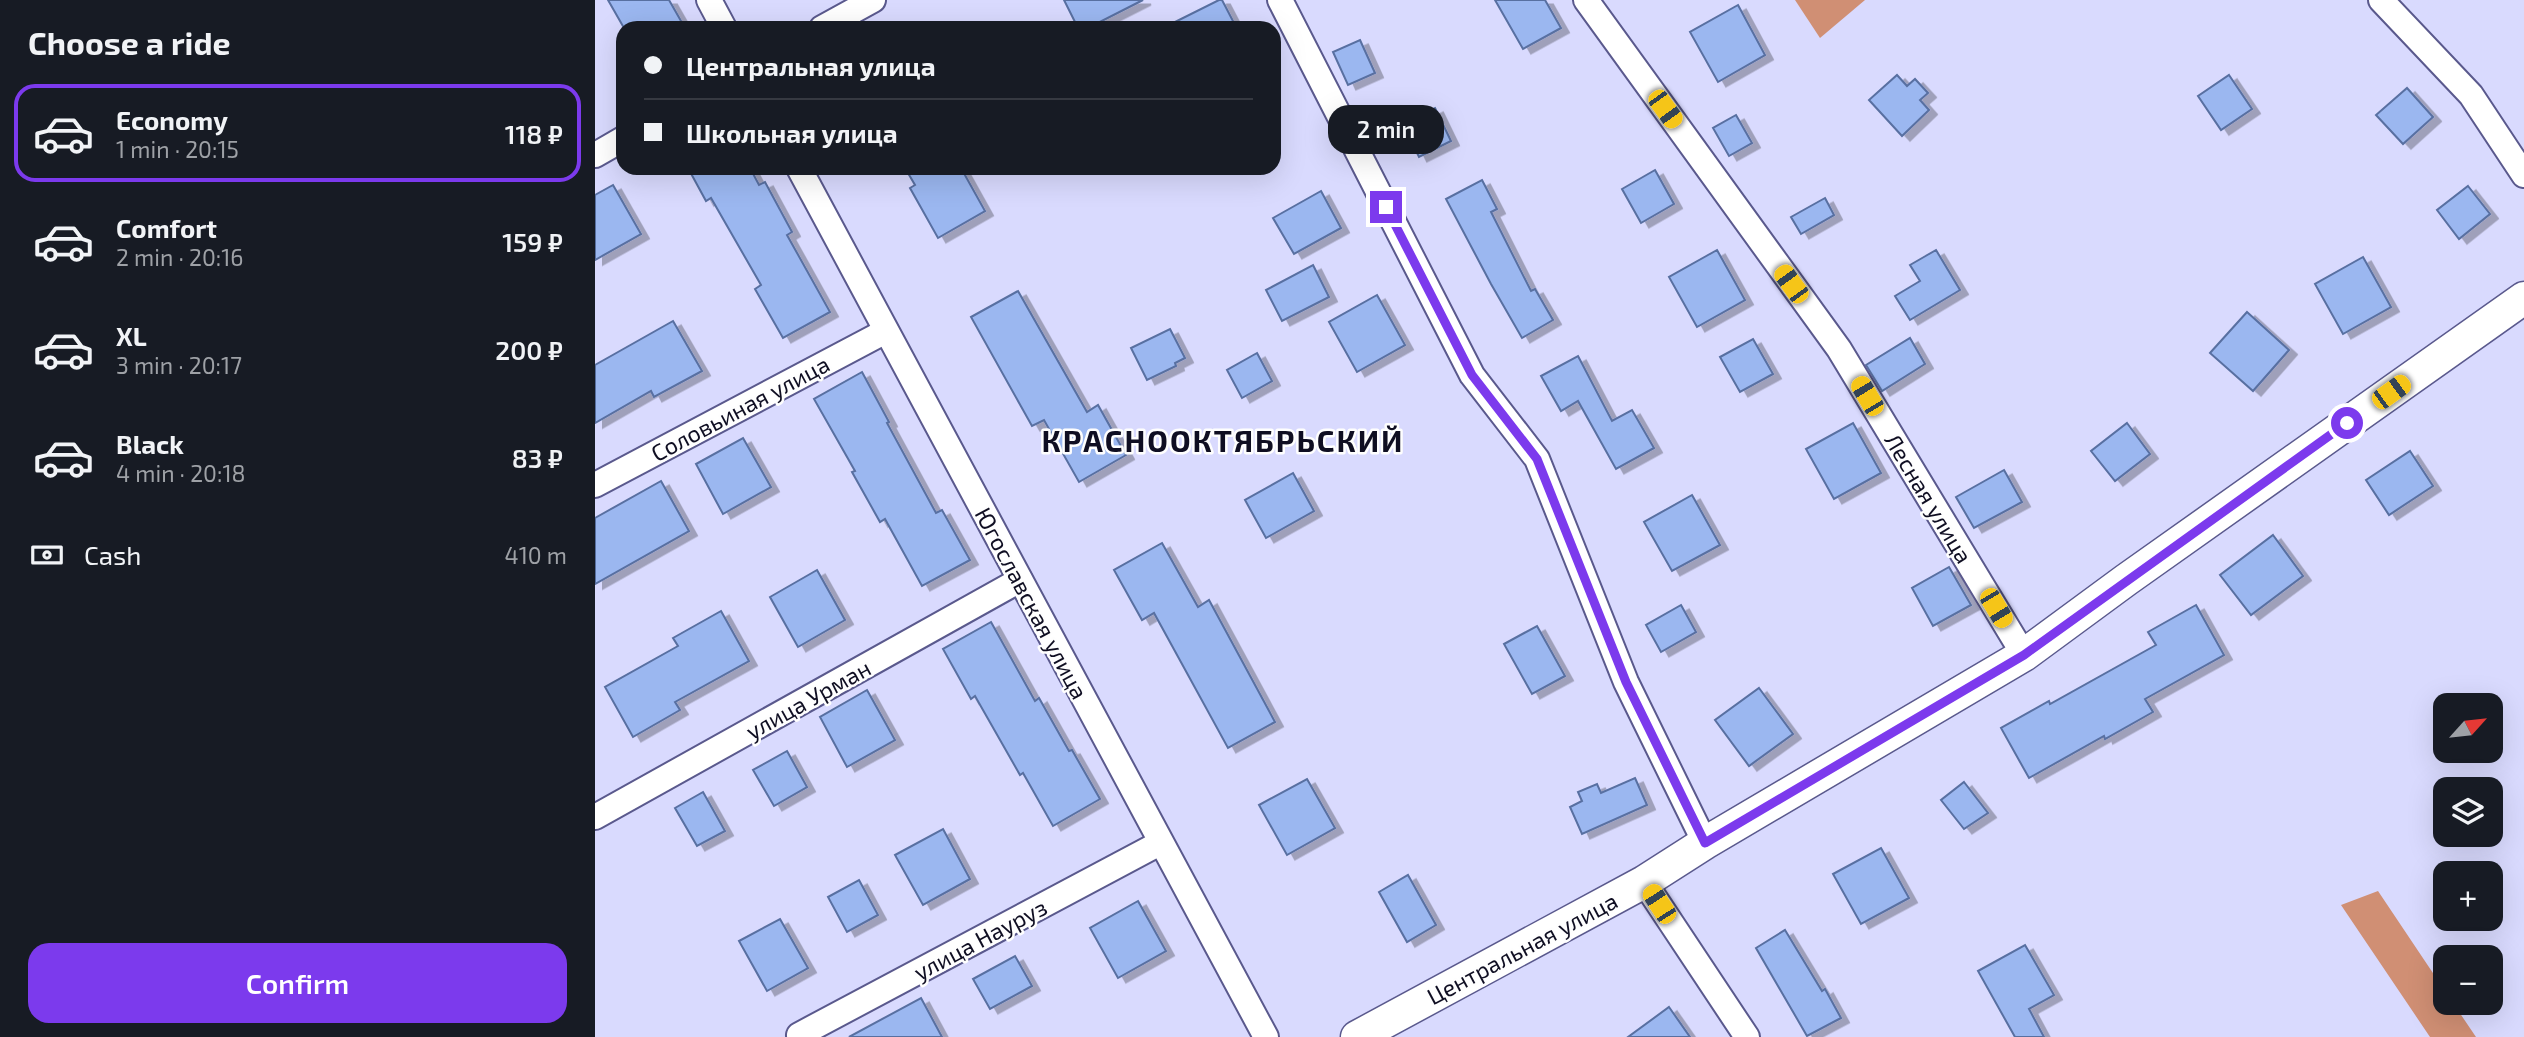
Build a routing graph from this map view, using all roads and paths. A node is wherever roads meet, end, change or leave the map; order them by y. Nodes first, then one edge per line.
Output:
1 (709, 0) edge
2 (873, 0) edge
3 (1280, 0) edge
4 (1586, 0) edge
5 (2381, 0) edge
6 (720, 21) edge
7 (835, 21) edge
8 (616, 143) edge
9 (595, 155) edge
10 (803, 175) edge
11 (2524, 175) edge
12 (2524, 298) edge
13 (886, 331) junction
14 (595, 485) edge
15 (1020, 580) junction
16 (2024, 655) junction
17 (595, 817) edge
18 (1160, 843) junction
19 (1705, 843) junction
20 (1644, 882) junction
21 (799, 1035) dead end
22 (1266, 1037) edge
23 (1357, 1037) edge
24 (1747, 1037) edge

1 - 6 street
2 - 7 street
3 - 19 street
4 - 16 street, Лесная улица
5 - 11 street
8 - 9 street
10 - 13 street, Югославская улица
12 - 16 street, Центральная улица
13 - 14 street, Соловьиная улица
13 - 15 street, Югославская улица
15 - 17 street, улица Урман
15 - 18 street, Югославская улица
16 - 19 street, Центральная улица
18 - 21 street, улица Науруз
18 - 22 street, Югославская улица
19 - 20 street, Центральная улица
20 - 23 street, Центральная улица
20 - 24 street

